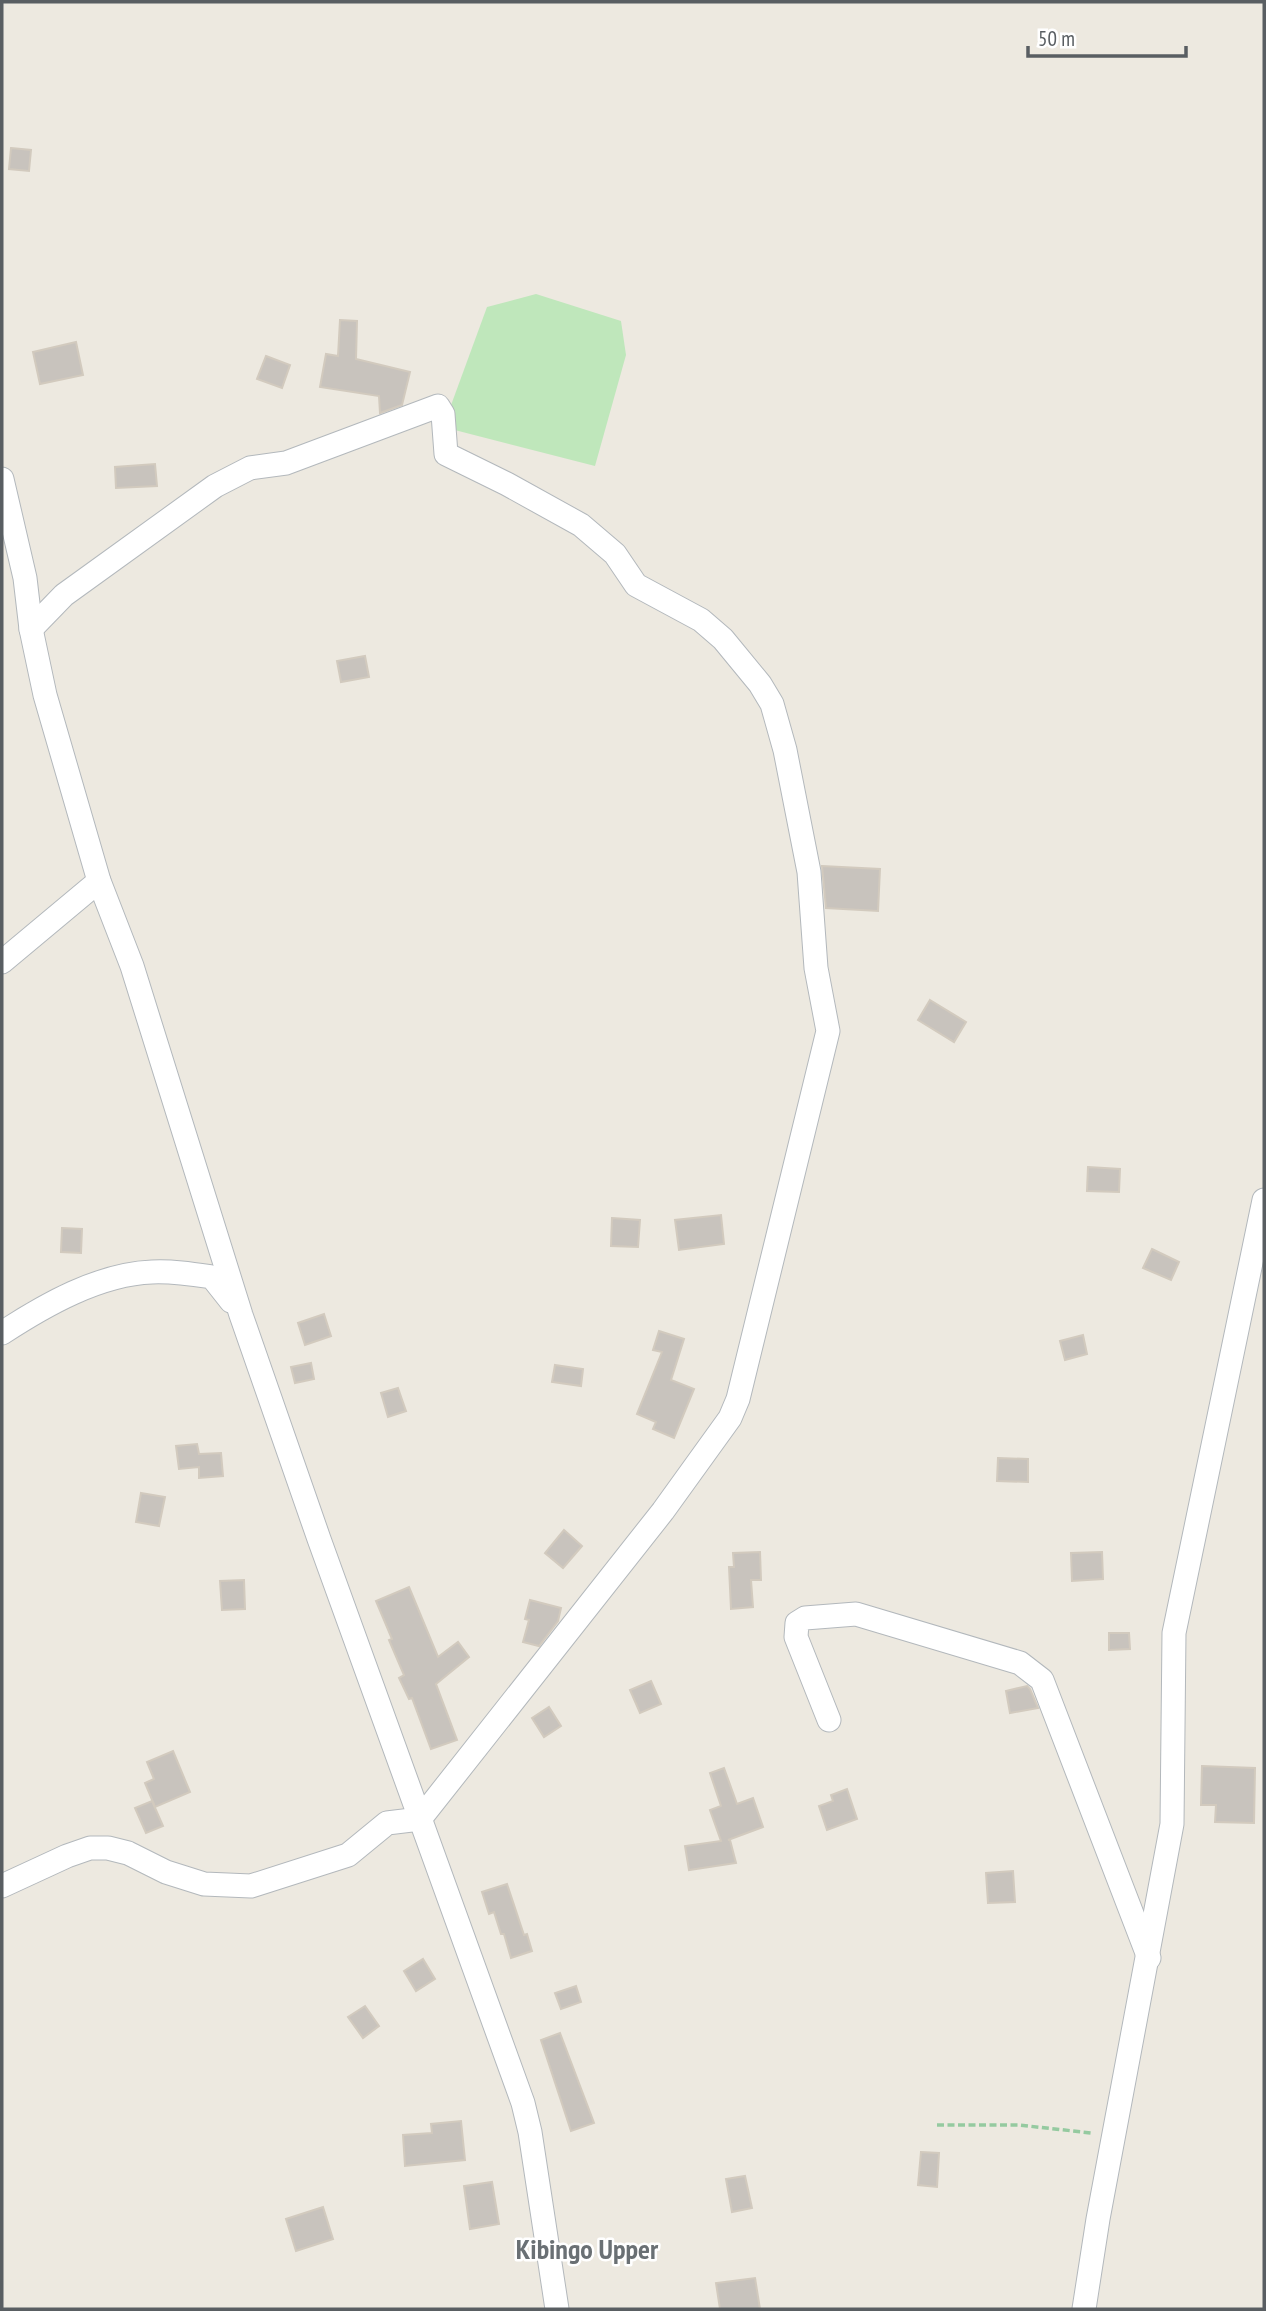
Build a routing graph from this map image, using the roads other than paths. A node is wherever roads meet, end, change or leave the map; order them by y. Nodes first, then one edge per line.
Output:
1 (2, 479) edge
2 (31, 629) junction
3 (99, 881) junction
4 (2, 962) edge
5 (1264, 1200) edge
6 (241, 1315) junction
7 (2, 1333) edge
8 (829, 1720) dead end
9 (420, 1819) junction
10 (2, 1886) edge
11 (1149, 1958) junction
12 (557, 2309) edge
13 (1084, 2309) edge

1 - 2 street
2 - 3 street
2 - 9 street
3 - 4 street
3 - 6 street
5 - 11 street
6 - 7 street
6 - 9 street
8 - 11 street
9 - 10 street
9 - 12 street
11 - 13 street

